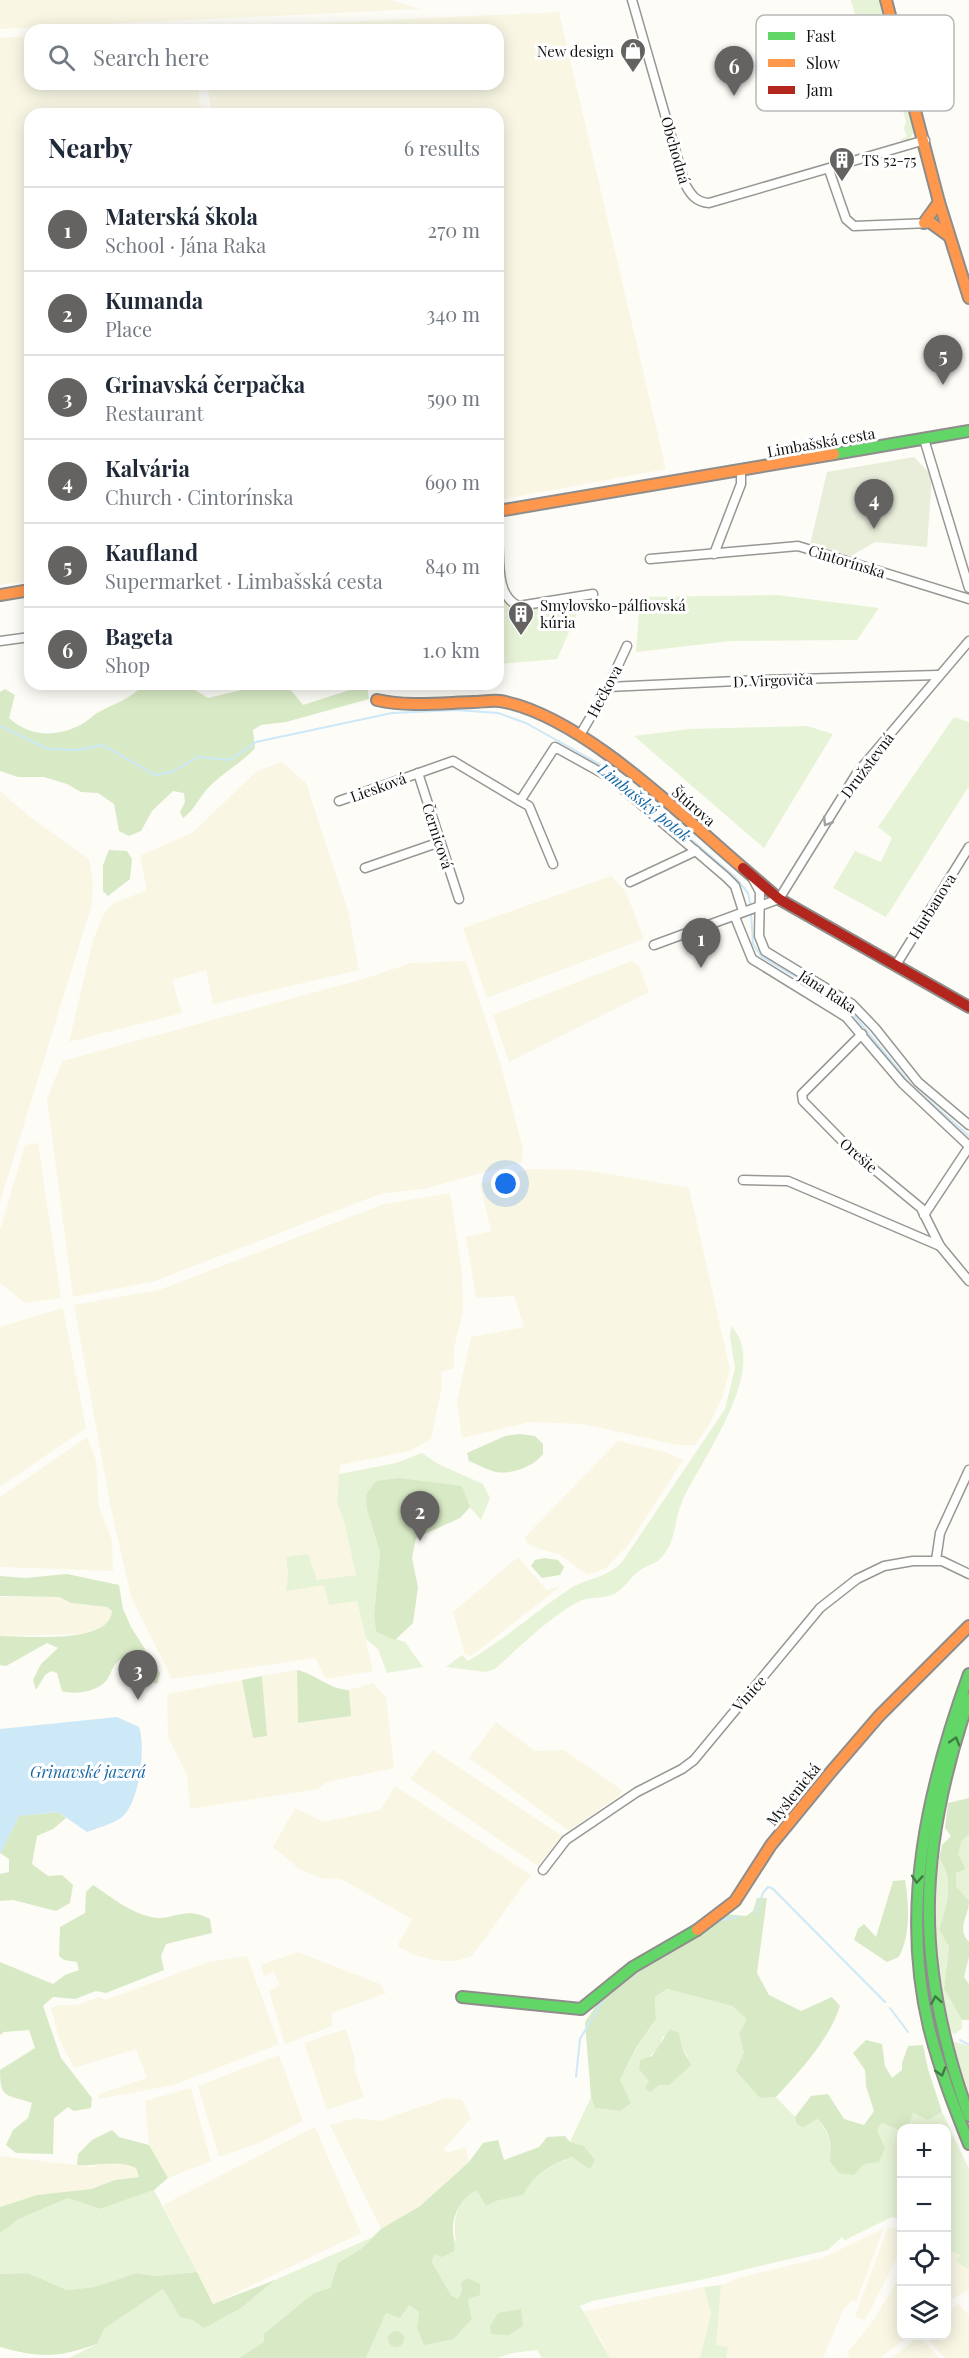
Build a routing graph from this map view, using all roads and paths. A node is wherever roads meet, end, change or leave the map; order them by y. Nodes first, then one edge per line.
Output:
1 (632, 0) edge
2 (886, 0) edge
3 (890, 15) edge
4 (917, 111) edge
5 (925, 140) junction
6 (829, 170) junction
7 (939, 202) junction
8 (928, 223) junction
9 (946, 223) junction
10 (949, 236) junction
11 (969, 298) edge
12 (969, 431) edge
13 (924, 439) junction
14 (741, 471) junction
15 (504, 510) edge
16 (714, 554) junction
17 (650, 559) dead end
18 (969, 588) edge
19 (24, 591) edge
20 (504, 591) edge
21 (593, 594) dead end
22 (0, 595) edge
23 (969, 599) edge
24 (24, 638) edge
25 (0, 641) edge
26 (969, 641) edge
27 (627, 645) dead end
28 (938, 675) junction
29 (608, 687) junction
30 (377, 700) dead end
31 (579, 735) junction
32 (418, 773) junction
33 (339, 801) dead end
34 (520, 801) junction
35 (440, 842) junction
36 (969, 847) edge
37 (696, 851) junction
38 (553, 864) dead end
39 (365, 868) dead end
40 (752, 876) junction
41 (630, 882) dead end
42 (459, 899) dead end
43 (779, 899) junction
44 (760, 905) junction
45 (743, 911) junction
46 (735, 917) junction
47 (654, 945) dead end
48 (896, 965) junction
49 (969, 1006) edge
50 (862, 1034) junction
51 (969, 1125) edge
52 (969, 1147) edge
53 (743, 1180) dead end
54 (924, 1215) junction
55 (940, 1246) junction
56 (969, 1281) edge
57 (969, 1470) edge
58 (936, 1560) junction
59 (969, 1574) edge
60 (969, 1626) edge
61 (969, 1674) edge
62 (969, 1699) edge
63 (940, 1774) junction
64 (543, 1870) dead end
65 (462, 1997) dead end
66 (969, 2116) edge
67 (969, 2144) edge

1 - 6 street, Obchodná
2 - 3 street
4 - 5 street
5 - 6 street, Obchodná
5 - 7 street
6 - 8 street
7 - 8 street
7 - 9 street
8 - 9 street
8 - 10 street
9 - 10 street
10 - 11 street
12 - 13 street, Limbašská cesta
13 - 14 street, Limbašská cesta
13 - 18 street
14 - 15 street, Limbašská cesta
14 - 16 street
16 - 17 street, Cintorínska
16 - 23 street, Cintorínska
19 - 22 street
20 - 21 street
24 - 25 street
26 - 28 street, Družstevná
27 - 29 street, Hečkova
28 - 29 street, D. Virgoviča
28 -> 43 street, Družstevná
29 - 31 street, Hečkova
30 - 31 street, Štúrova
31 - 40 street, Štúrova
32 - 33 street, Liesková
32 - 34 street, Liesková
32 - 35 street, Černicová
34 - 37 street
34 - 38 street
35 - 39 street
35 - 42 street, Černicová
36 - 48 street, Hurbanova
37 - 41 street
37 - 45 street
40 - 43 street, Štúrova
40 - 44 street
43 - 44 street
43 - 48 street, Štúrova
44 - 45 street
44 - 51 street, Jána Raka
45 - 46 street
46 - 47 street
46 - 50 street
48 - 49 street, Štúrova
50 - 52 street
50 - 54 street, Orešie
52 - 54 street
53 - 55 street
54 - 55 street, Orešie
55 - 56 street, Orešie
57 - 58 street
58 - 59 street, Vinice
58 - 64 street, Vinice
60 - 65 street, Myslenická
61 - 63 street
63 -> 62 street
66 -> 63 street
63 -> 67 street

